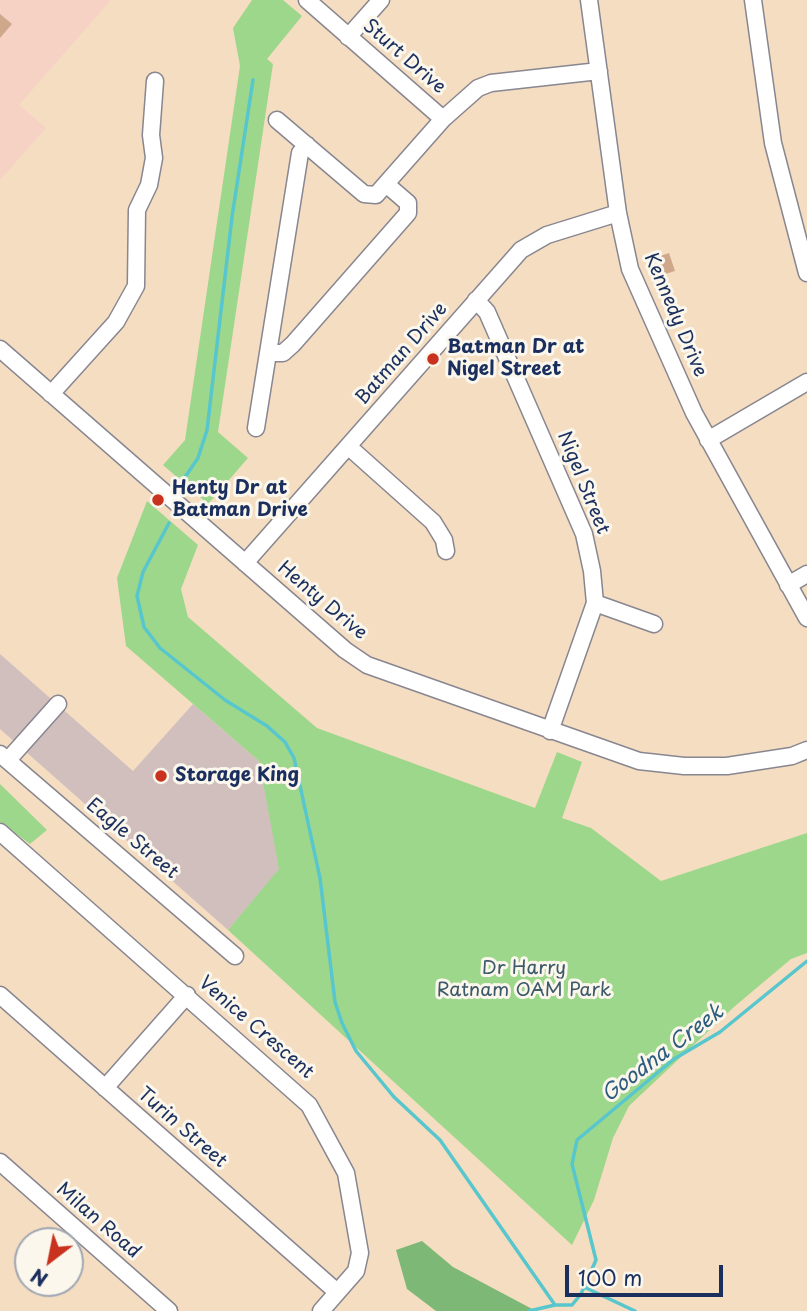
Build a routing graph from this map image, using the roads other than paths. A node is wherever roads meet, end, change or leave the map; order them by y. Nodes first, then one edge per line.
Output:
1 (307, 0) edge
2 (381, 0) edge
3 (589, 0) edge
4 (753, 0) edge
5 (348, 37) junction
6 (599, 71) junction
7 (155, 81) dead end
8 (443, 119) junction
9 (277, 120) dead end
10 (307, 145) junction
11 (386, 184) junction
12 (618, 214) junction
13 (807, 273) edge
14 (477, 300) junction
15 (0, 349) edge
16 (268, 353) junction
17 (807, 382) edge
18 (51, 394) junction
19 (256, 428) dead end
20 (708, 440) junction
21 (349, 447) junction
22 (446, 551) dead end
23 (245, 563) junction
24 (807, 574) edge
25 (788, 585) junction
26 (595, 603) junction
27 (807, 618) edge
28 (654, 624) dead end
29 (58, 704) dead end
30 (550, 731) junction
31 (807, 750) edge
32 (4, 757) edge
33 (0, 832) edge
34 (235, 956) dead end
35 (0, 995) edge
36 (187, 995) junction
37 (105, 1088) junction
38 (0, 1162) edge
39 (337, 1292) junction
40 (169, 1311) edge
41 (321, 1311) edge

1 - 5 street, Sturt Drive
2 - 5 street
3 - 6 street, Kennedy Drive
4 - 13 street
5 - 8 street, Sturt Drive
6 - 8 street
6 - 12 street, Kennedy Drive
7 - 18 street
8 - 11 street
9 - 10 street
10 - 11 street
10 - 16 street
11 - 16 street
12 - 14 street, Batman Drive
12 - 20 street, Kennedy Drive
14 - 21 street, Batman Drive
14 - 26 street, Nigel Street
15 - 18 street, Henty Drive
16 - 19 street
17 - 20 street
18 - 23 street, Henty Drive
20 - 25 street, Kennedy Drive
21 - 22 street
21 - 23 street, Batman Drive
23 - 30 street, Henty Drive
24 - 25 street
25 - 27 street, Kennedy Drive
26 - 28 street
26 - 30 street, Nigel Street
29 - 32 street
30 - 31 street, Henty Drive
32 - 34 street, Eagle Street
33 - 36 street, Venice Crescent
35 - 37 street, Turin Street
36 - 37 street
36 - 39 street, Venice Crescent
37 - 39 street, Turin Street
38 - 40 street, Milan Road
39 - 41 street, Venice Crescent

